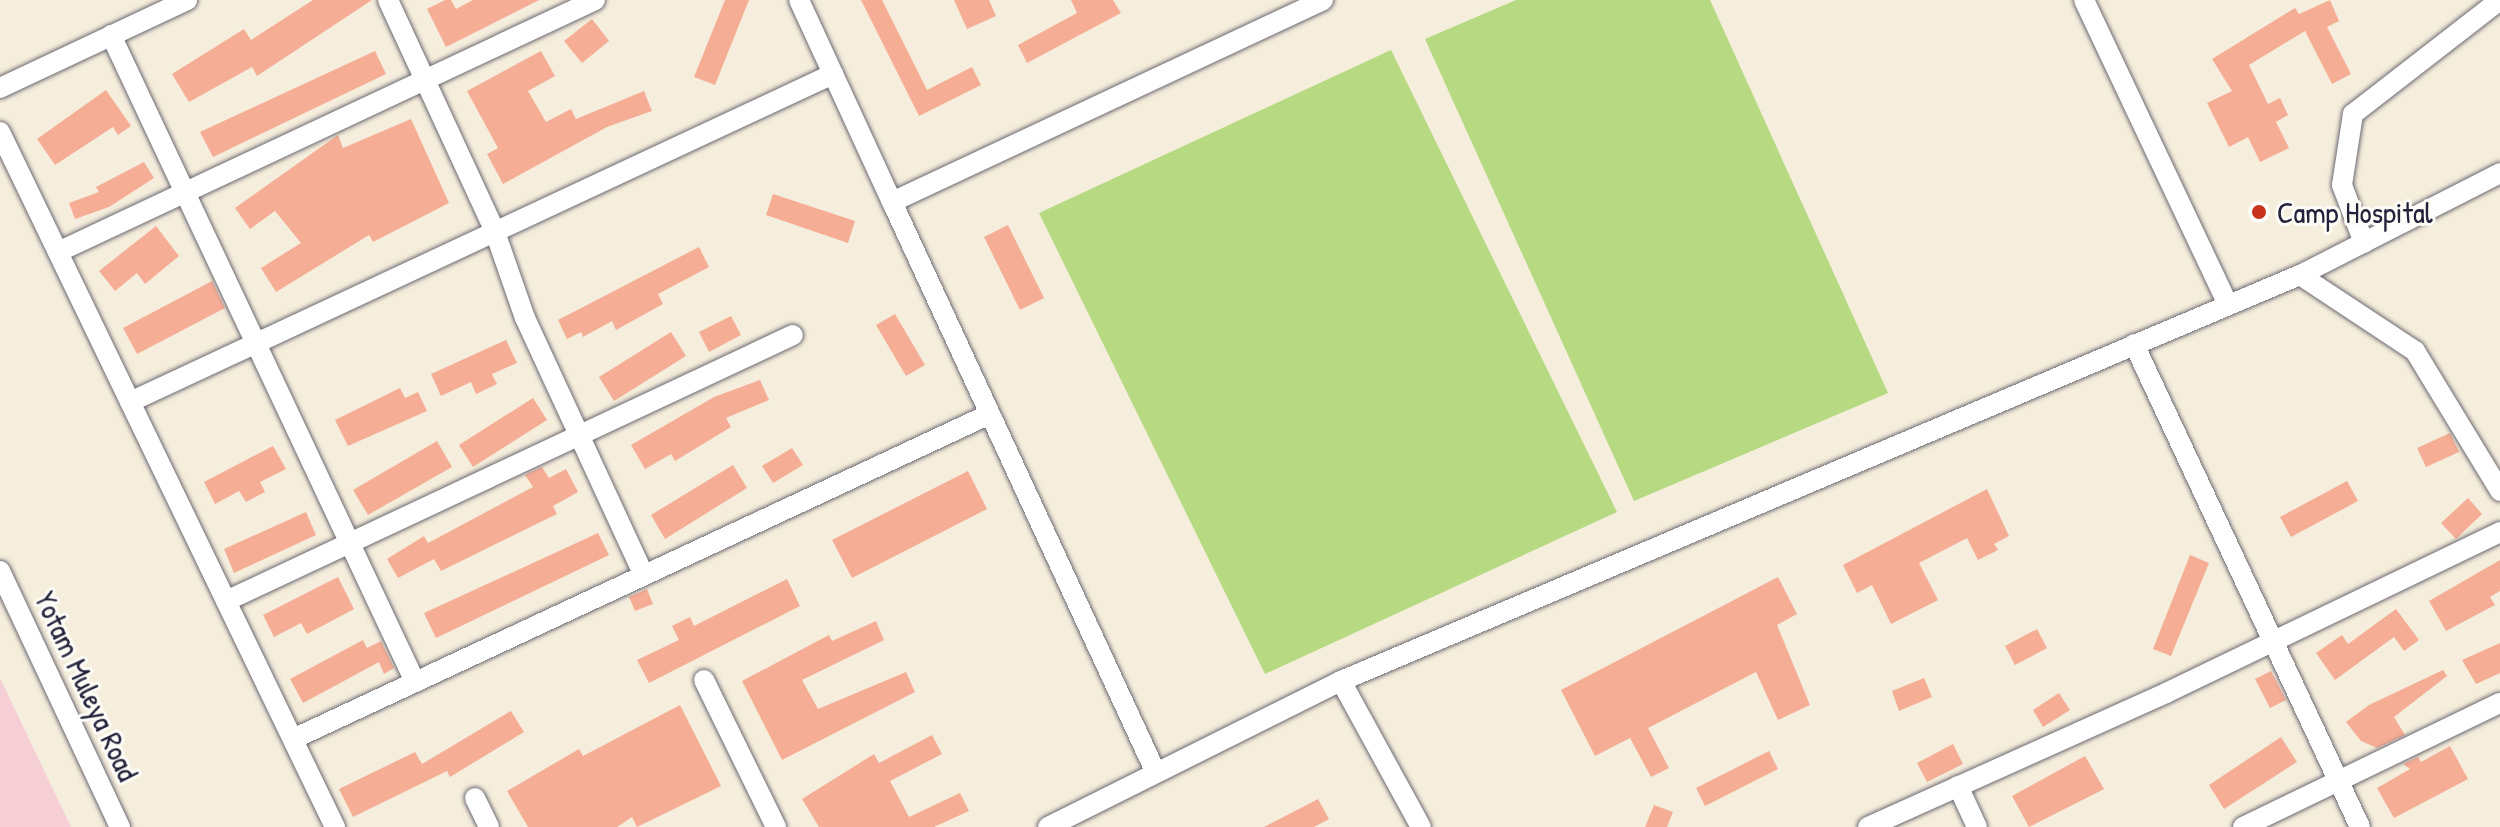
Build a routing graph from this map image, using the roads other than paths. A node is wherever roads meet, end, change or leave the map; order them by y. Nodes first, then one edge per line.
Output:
1 (187, 0) edge
2 (388, 0) edge
3 (595, 0) edge
4 (799, 0) edge
5 (1323, 0) edge
6 (2084, 0) edge
7 (2500, 0) edge
8 (111, 35) junction
9 (833, 74) junction
10 (425, 80) junction
11 (0, 88) edge
12 (0, 132) edge
13 (2500, 173) edge
14 (184, 193) junction
15 (892, 202) junction
16 (495, 232) junction
17 (2364, 243) junction
18 (58, 252) junction
19 (2300, 275) junction
20 (2227, 303) junction
21 (793, 335) dead end
22 (2134, 344) junction
23 (254, 345) junction
24 (130, 402) junction
25 (990, 414) junction
26 (580, 435) junction
27 (2500, 491) edge
28 (2500, 532) edge
29 (351, 542) junction
30 (0, 571) edge
31 (644, 575) junction
32 (226, 601) junction
33 (2274, 641) junction
34 (704, 680) dead end
35 (1341, 681) junction
36 (415, 682) junction
37 (2500, 703) edge
38 (293, 739) junction
39 (1156, 773) junction
40 (2339, 781) junction
41 (1958, 786) junction
42 (475, 798) dead end
43 (120, 827) edge
44 (335, 827) edge
45 (489, 827) edge
46 (776, 827) edge
47 (1048, 827) edge
48 (1421, 827) edge
49 (1868, 827) edge
50 (1977, 827) edge
51 (2243, 827) edge
52 (2360, 827) edge

1 - 8 street
2 - 10 street
3 - 10 street
4 - 9 street
5 - 15 street
6 - 20 street
7 - 17 street
8 - 11 street
8 - 14 street
9 - 15 street
9 - 16 street
10 - 14 street
10 - 16 street
12 - 18 street
13 - 17 street
14 - 18 street
14 - 23 street
15 - 25 street
16 - 23 street
16 - 26 street
17 - 19 street
18 - 24 street
19 - 20 street
19 - 27 street
20 - 22 street
21 - 26 street
22 - 33 street
22 - 35 street
23 - 24 street
23 - 29 street
24 - 32 street
25 - 31 street
25 - 39 street
26 - 29 street
26 - 31 street
28 - 33 street
29 - 32 street
29 - 36 street
30 - 43 street, Yotam Muleya Road
31 - 36 street
32 - 38 street
33 - 40 street
33 - 41 street
34 - 46 street
35 - 39 street
35 - 48 street
36 - 38 street
37 - 40 street
38 - 44 street
39 - 47 street
40 - 51 street
40 - 52 street
41 - 49 street
41 - 50 street
42 - 45 street

